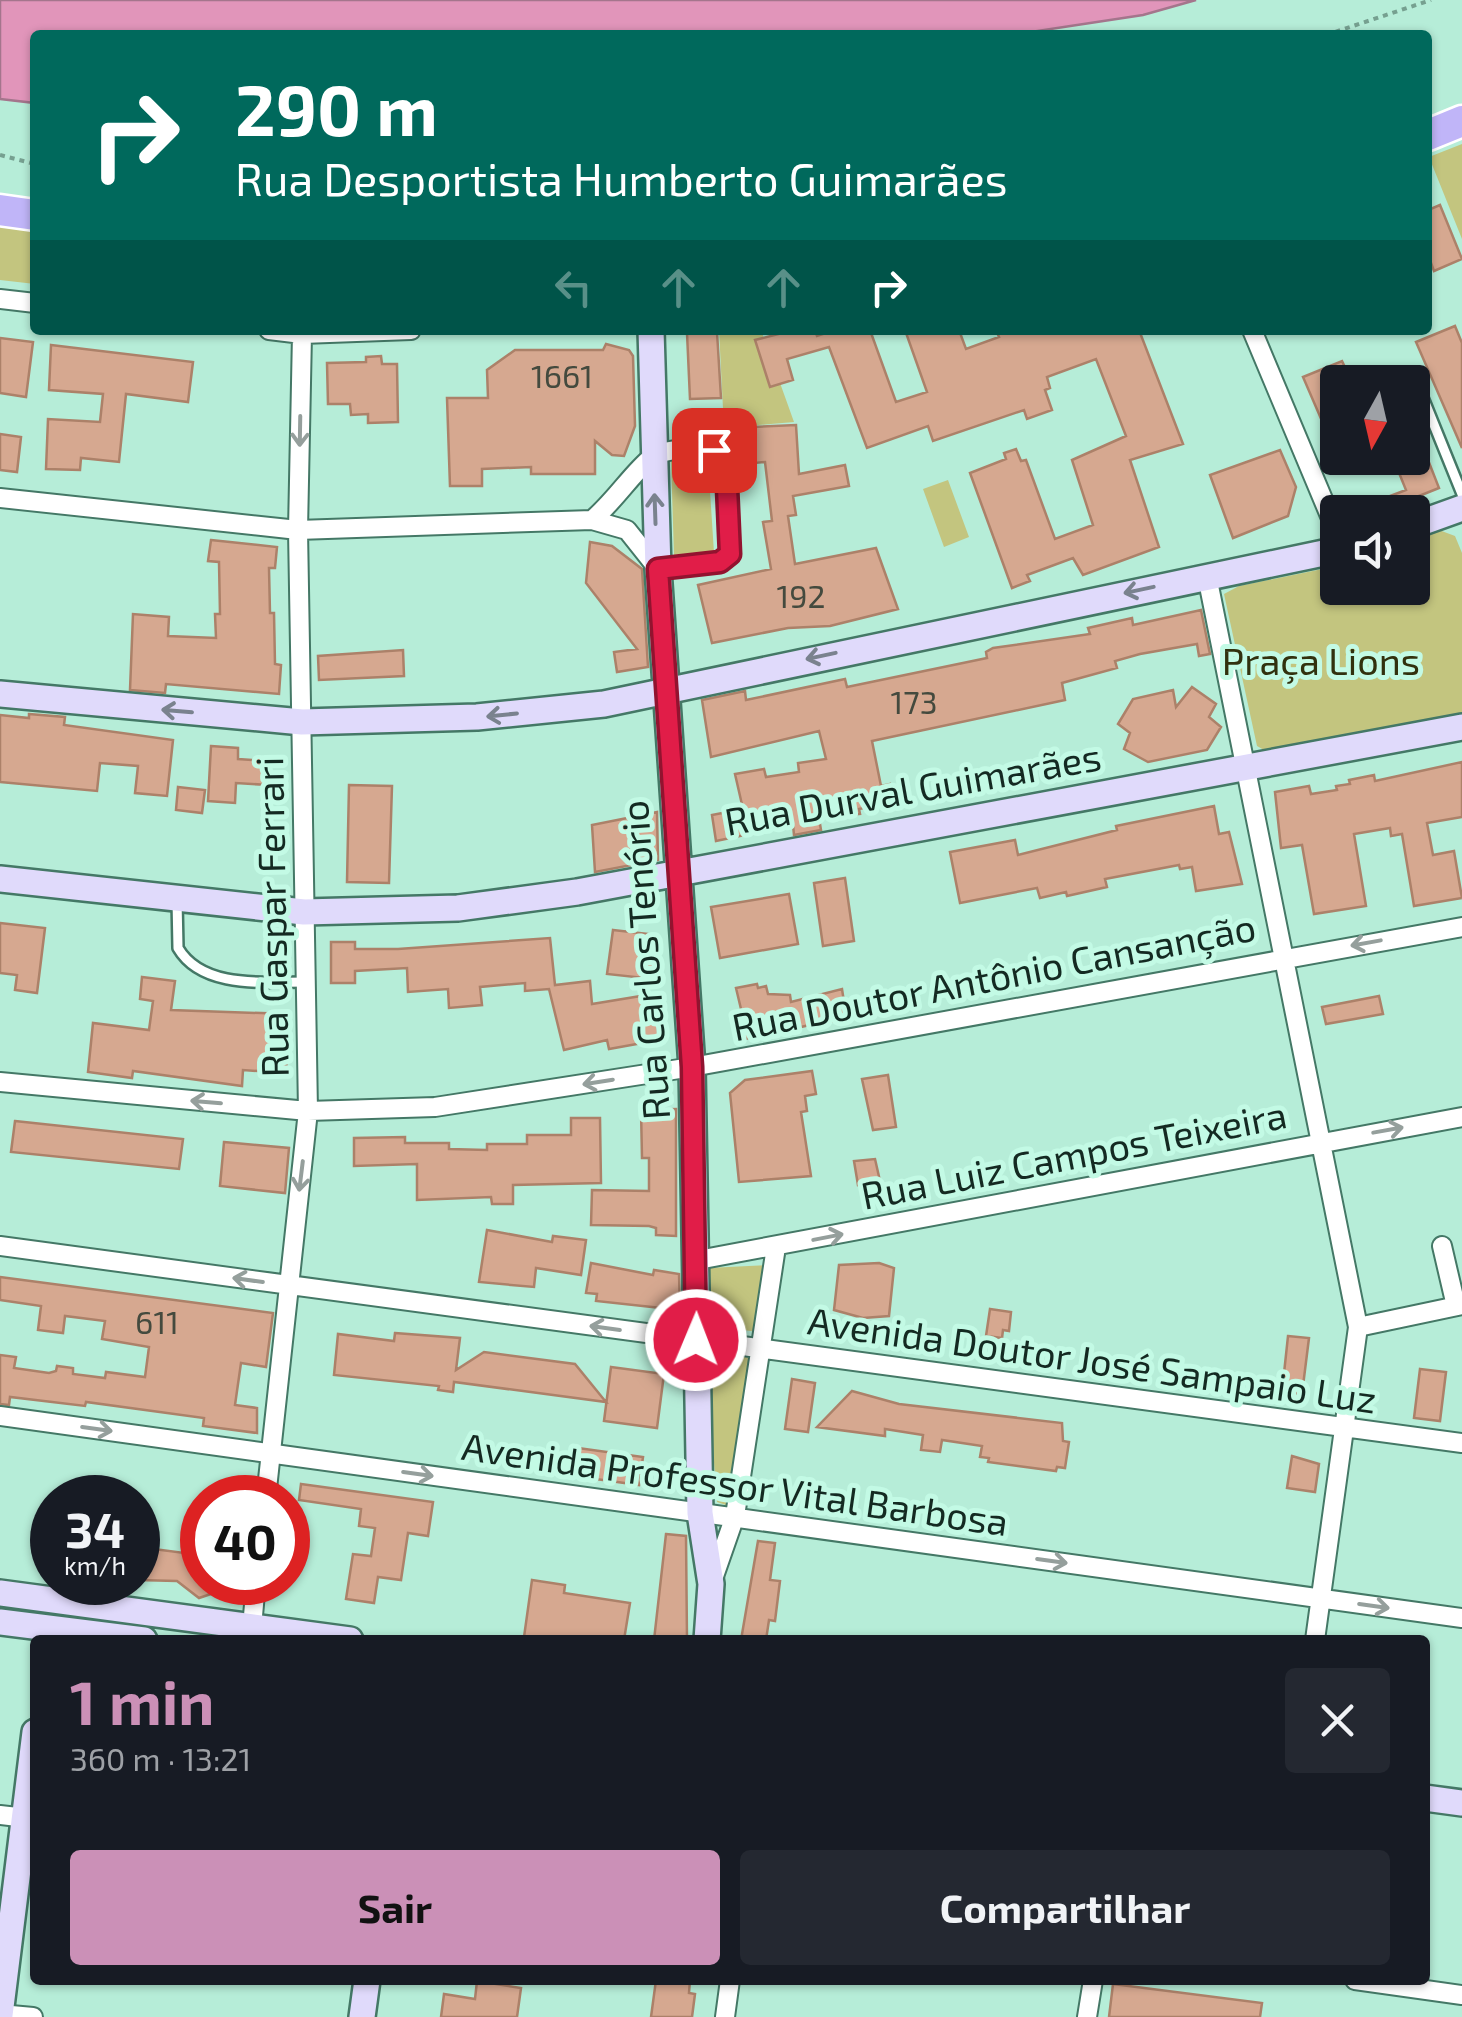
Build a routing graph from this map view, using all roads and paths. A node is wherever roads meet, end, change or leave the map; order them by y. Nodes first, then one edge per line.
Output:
1 (1431, 0) edge
2 (1341, 30) edge
3 (1462, 121) edge
4 (1432, 133) edge
5 (0, 154) edge
6 (30, 163) edge
7 (0, 210) edge
8 (30, 214) edge
9 (0, 299) edge
10 (30, 302) edge
11 (302, 335) edge
12 (651, 335) edge
13 (1254, 335) edge
14 (1430, 415) edge
15 (653, 456) junction
16 (1462, 494) edge
17 (1321, 495) edge
18 (0, 498) edge
19 (1452, 512) edge
20 (592, 520) junction
21 (298, 530) junction
22 (1462, 534) edge
23 (1320, 554) edge
24 (658, 569) junction
25 (1207, 576) junction
26 (666, 688) junction
27 (0, 694) edge
28 (302, 722) junction
29 (1462, 727) edge
30 (1242, 768) junction
31 (677, 872) junction
32 (0, 880) edge
33 (177, 899) junction
34 (304, 912) junction
35 (1462, 926) edge
36 (1283, 957) junction
37 (305, 982) junction
38 (692, 1067) junction
39 (0, 1082) edge
40 (308, 1111) junction
41 (1462, 1117) edge
42 (1322, 1141) junction
43 (0, 1246) edge
44 (1442, 1246) dead end
45 (776, 1247) junction
46 (698, 1260) junction
47 (288, 1285) junction
48 (1459, 1306) edge
49 (1358, 1326) junction
50 (696, 1340) junction
51 (760, 1349) junction
52 (0, 1416) edge
53 (1347, 1427) junction
54 (1462, 1443) edge
55 (270, 1454) junction
56 (268, 1475) edge
57 (700, 1513) junction
58 (735, 1516) junction
59 (712, 1584) junction
60 (0, 1593) edge
61 (1320, 1599) junction
62 (254, 1605) edge
63 (1462, 1618) edge
64 (0, 1622) edge
65 (252, 1626) junction
66 (48, 1634) edge
67 (315, 1635) edge
68 (707, 1635) edge
69 (1316, 1635) edge
70 (30, 1759) edge
71 (1430, 1799) edge
72 (1462, 1803) edge
73 (19, 1818) edge
74 (366, 1985) edge
75 (729, 1985) edge
76 (1091, 1985) edge
77 (1391, 1985) edge
78 (1462, 1995) edge
79 (0, 2014) edge
80 (34, 2017) edge
81 (362, 2017) edge
82 (725, 2017) edge
83 (1088, 2017) edge

1 - 2 path
3 - 4 main road
5 - 6 path
7 - 8 main road
9 - 10 street
11 -> 21 street, Rua Gaspar Ferrari
12 - 15 street, Rua Carlos Tenório
13 - 17 street
14 - 16 lane
15 - 20 street
24 -> 15 street, Rua Carlos Tenório
15 - 24 street
18 - 21 street
19 - 22 street
20 - 21 street
20 - 24 street
21 - 28 street, Rua Gaspar Ferrari
23 - 25 street
24 - 26 street, Rua Carlos Tenório
25 -> 26 street
25 - 30 street
26 -> 28 street
26 - 31 street, Rua Carlos Tenório
28 -> 27 street
28 - 34 street, Rua Gaspar Ferrari
29 - 30 street, Rua Durval Guimarães
30 - 31 street, Rua Durval Guimarães
30 - 36 street
31 - 34 street, Rua Durval Guimarães
31 - 38 street, Rua Carlos Tenório
32 - 33 street, Rua Durval Guimarães
33 - 34 street, Rua Durval Guimarães
33 - 37 lane
34 - 37 street, Rua Gaspar Ferrari
35 -> 36 street, Rua Doutor Antônio Cansanção
36 - 38 street, Rua Doutor Antônio Cansanção
36 - 42 street
37 - 40 street, Rua Gaspar Ferrari
38 -> 40 street, Rua Doutor Antônio Cansanção
38 - 46 street, Rua Carlos Tenório
40 -> 39 street, Rua Doutor Antônio Cansanção
40 -> 47 street, Rua Gaspar Ferrari
42 -> 41 street, Rua Luiz Campos Teixeira
45 -> 42 street, Rua Luiz Campos Teixeira
42 - 49 street
47 -> 43 street, Avenida Doutor José Sampaio Luz
44 - 48 street
45 - 46 street, Rua Luiz Campos Teixeira
45 - 51 street, Rua Carlos Tenório
46 - 50 street, Rua Carlos Tenório
50 -> 47 street, Avenida Doutor José Sampaio Luz
47 - 55 street, Rua Gaspar Ferrari
48 - 49 street
49 - 53 street
50 - 51 street, Avenida Doutor José Sampaio Luz
50 - 57 street, Rua Carlos Tenório
51 - 53 street, Avenida Doutor José Sampaio Luz
51 - 58 street, Rua Carlos Tenório
52 -> 55 street, Avenida Professor Vital Barbosa
53 - 54 street, Avenida Doutor José Sampaio Luz
53 - 61 street
55 - 56 street, Rua Gaspar Ferrari
55 -> 57 street, Avenida Professor Vital Barbosa
57 - 58 street, Avenida Professor Vital Barbosa
57 - 59 street, Rua Carlos Tenório
58 - 59 street, Rua Carlos Tenório
58 -> 61 street, Avenida Professor Vital Barbosa
59 - 68 street, Rua Carlos Tenório
60 - 65 street
61 -> 63 street, Avenida Professor Vital Barbosa
61 - 69 street
62 - 65 street
64 - 66 street
65 - 67 street
70 - 73 street
71 - 72 street
73 - 79 street
74 - 81 street
75 - 82 street
76 - 83 street
77 - 78 street
79 - 80 street

